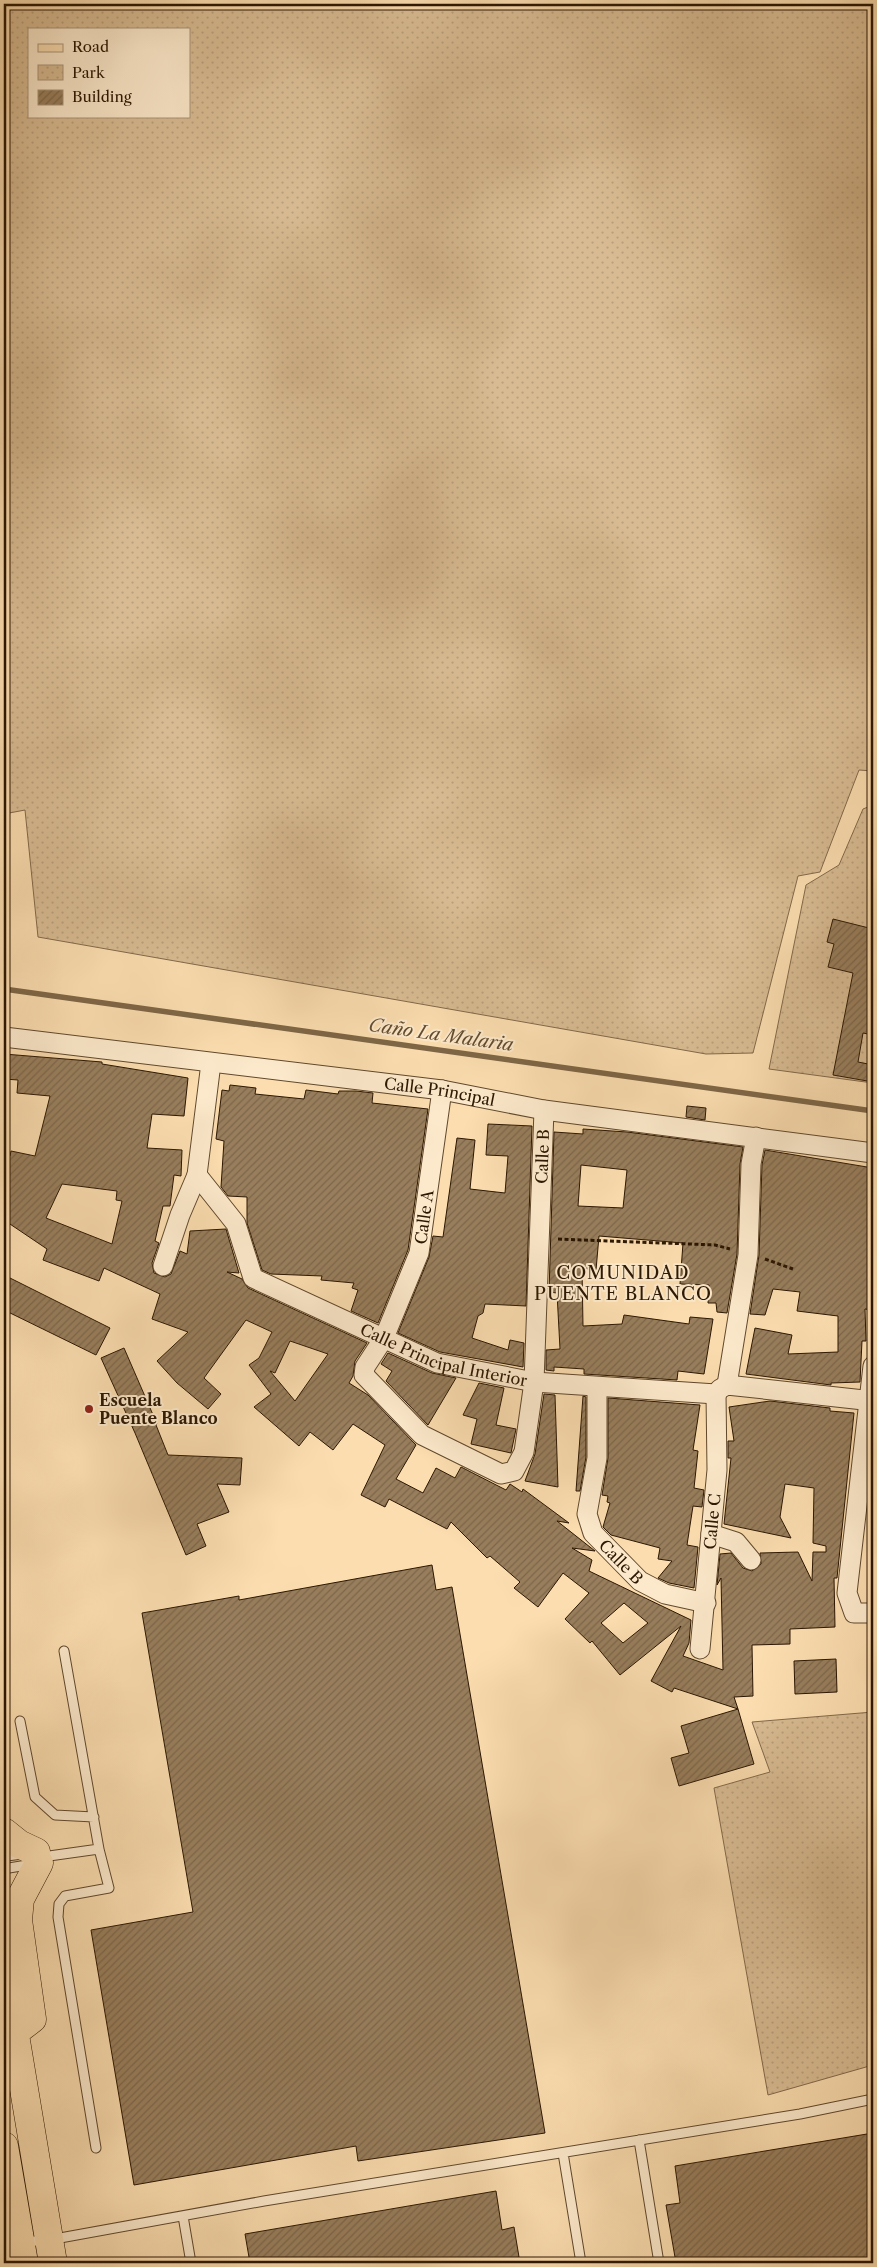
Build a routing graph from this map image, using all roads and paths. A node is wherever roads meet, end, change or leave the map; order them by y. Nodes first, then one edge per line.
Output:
1 (4, 1037) edge
2 (211, 1063) junction
3 (442, 1090) junction
4 (544, 1110) junction
5 (756, 1137) junction
6 (873, 1153) edge
7 (197, 1175) junction
8 (539, 1238) junction
9 (748, 1255) junction
10 (163, 1266) dead end
11 (793, 1269) dead end
12 (384, 1338) junction
13 (873, 1366) edge
14 (534, 1382) junction
15 (598, 1387) junction
16 (722, 1390) junction
17 (872, 1401) edge
18 (711, 1534) junction
19 (750, 1560) dead end
20 (706, 1603) junction
21 (873, 1613) edge
22 (700, 1649) dead end
23 (64, 1651) dead end
24 (20, 1721) dead end
25 (94, 1818) junction
26 (4, 1832) edge
27 (99, 1849) junction
28 (39, 1857) junction
29 (4, 1861) edge
30 (4, 1865) edge
31 (4, 1969) edge
32 (14, 2032) junction
33 (873, 2099) edge
34 (639, 2140) junction
35 (4, 2146) edge
36 (96, 2148) dead end
37 (563, 2153) junction
38 (183, 2216) junction
39 (51, 2252) edge
40 (22, 2253) edge
41 (191, 2263) edge
42 (581, 2263) edge
43 (658, 2263) edge

1 - 2 street, Calle Principal
2 - 3 street, Calle Principal
2 - 7 street
3 - 4 street, Calle Principal
3 - 12 street, Calle A
4 - 5 street, Calle Principal
4 - 8 street, Calle B
5 - 6 street, Calle Principal
5 - 9 street, Calle C
7 - 10 street
7 - 12 street, Calle Principal Interior
8 - 9 path
8 - 14 street, Calle B
9 - 11 path
9 - 16 street, Calle C
12 - 14 street, Calle Principal Interior
12 - 14 street, Calle A
13 - 17 street
14 - 15 street, Calle Principal Interior
15 - 16 street, Calle Principal Interior
15 - 20 street, Calle B
16 - 17 street, Calle Principal Interior
16 - 18 street, Calle C
17 - 21 street
18 - 19 street
18 - 20 street, Calle C
20 - 22 street, Calle C
23 - 25 lane
24 - 25 lane
25 - 27 lane
26 - 28 main road
27 - 28 lane
27 - 36 lane
28 - 29 lane
28 - 30 lane
28 - 32 main road
31 - 32 main road
32 - 39 main road
33 - 34 lane
34 - 37 lane
34 - 43 lane
35 - 40 main road
37 - 38 lane
37 - 42 lane
38 - 39 lane
38 - 41 lane
39 - 40 lane

